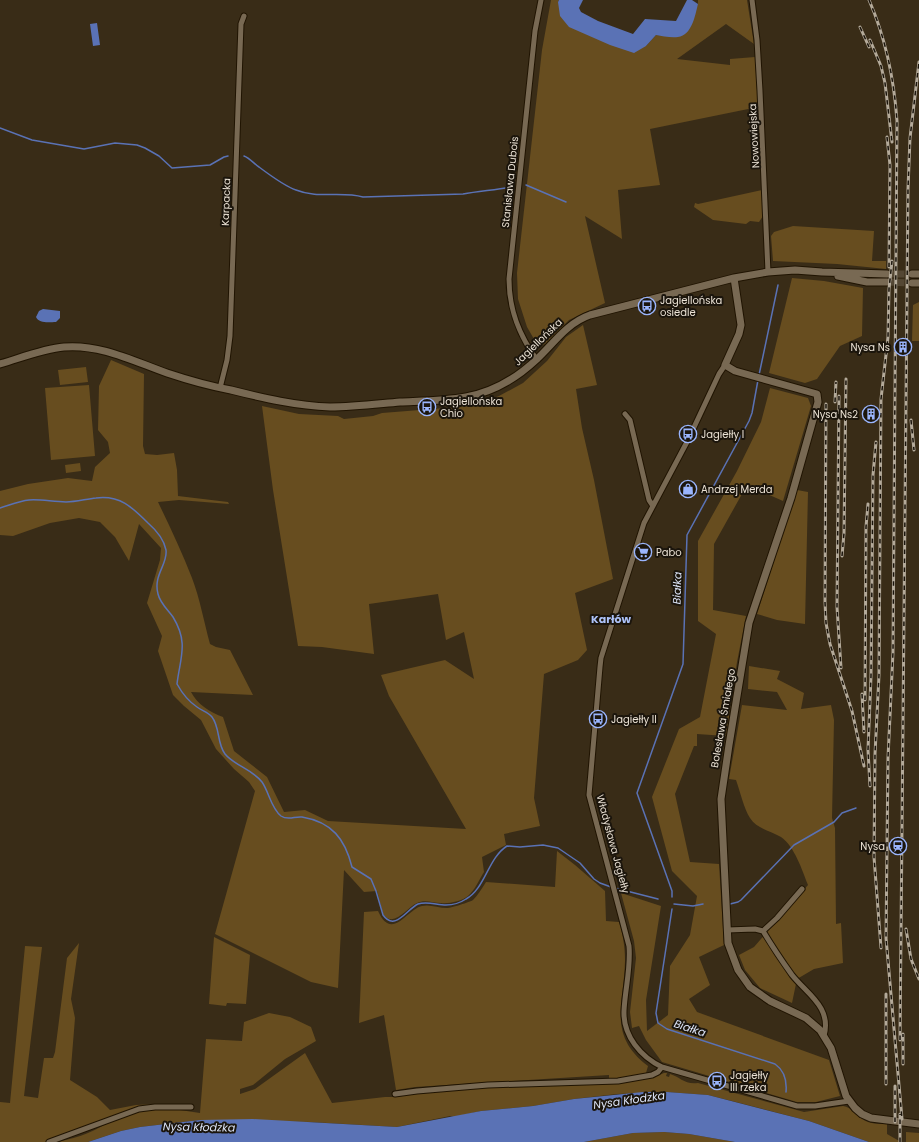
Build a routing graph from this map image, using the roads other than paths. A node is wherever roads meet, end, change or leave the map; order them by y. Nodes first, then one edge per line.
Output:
1 (541, 0) edge
2 (752, 0) edge
3 (244, 16) dead end
4 (768, 272) junction
5 (822, 272) junction
6 (887, 274) tunnel mouth
7 (734, 278) junction
8 (887, 282) tunnel mouth
9 (537, 360) junction
10 (0, 364) edge
11 (725, 365) junction
12 (220, 388) junction
13 (625, 414) dead end
14 (653, 506) junction
15 (802, 889) dead end
16 (727, 930) junction
17 (762, 931) junction
18 (824, 1036) junction
19 (662, 1067) junction
20 (395, 1094) dead end
21 (849, 1101) junction
22 (191, 1107) dead end
23 (919, 1124) edge
24 (49, 1142) edge

1 - 9 street, Stanisława Dubois
2 - 4 street, Nowowiejska
3 - 12 street, Karpacka
4 - 5 street, Jagiellońska
4 - 7 street, Jagiellońska
5 - 6 street, Jagiellońska
5 - 8 street, Jagiellońska
7 - 9 street, Jagiellońska
7 - 11 street, Władysława Jagiełły
9 - 12 street, Jagiellońska
10 - 12 street, Jagiellońska
11 - 14 street, Władysława Jagiełły
11 - 16 street, Bolesława Śmiałego
13 - 14 street
14 - 19 street, Władysława Jagiełły
15 - 17 street
16 - 17 street
16 - 18 street, Bolesława Śmiałego
17 - 18 street
18 - 21 street, Bolesława Śmiałego
19 - 20 street
19 - 21 street, Władysława Jagiełły
21 - 23 street
22 - 24 street

